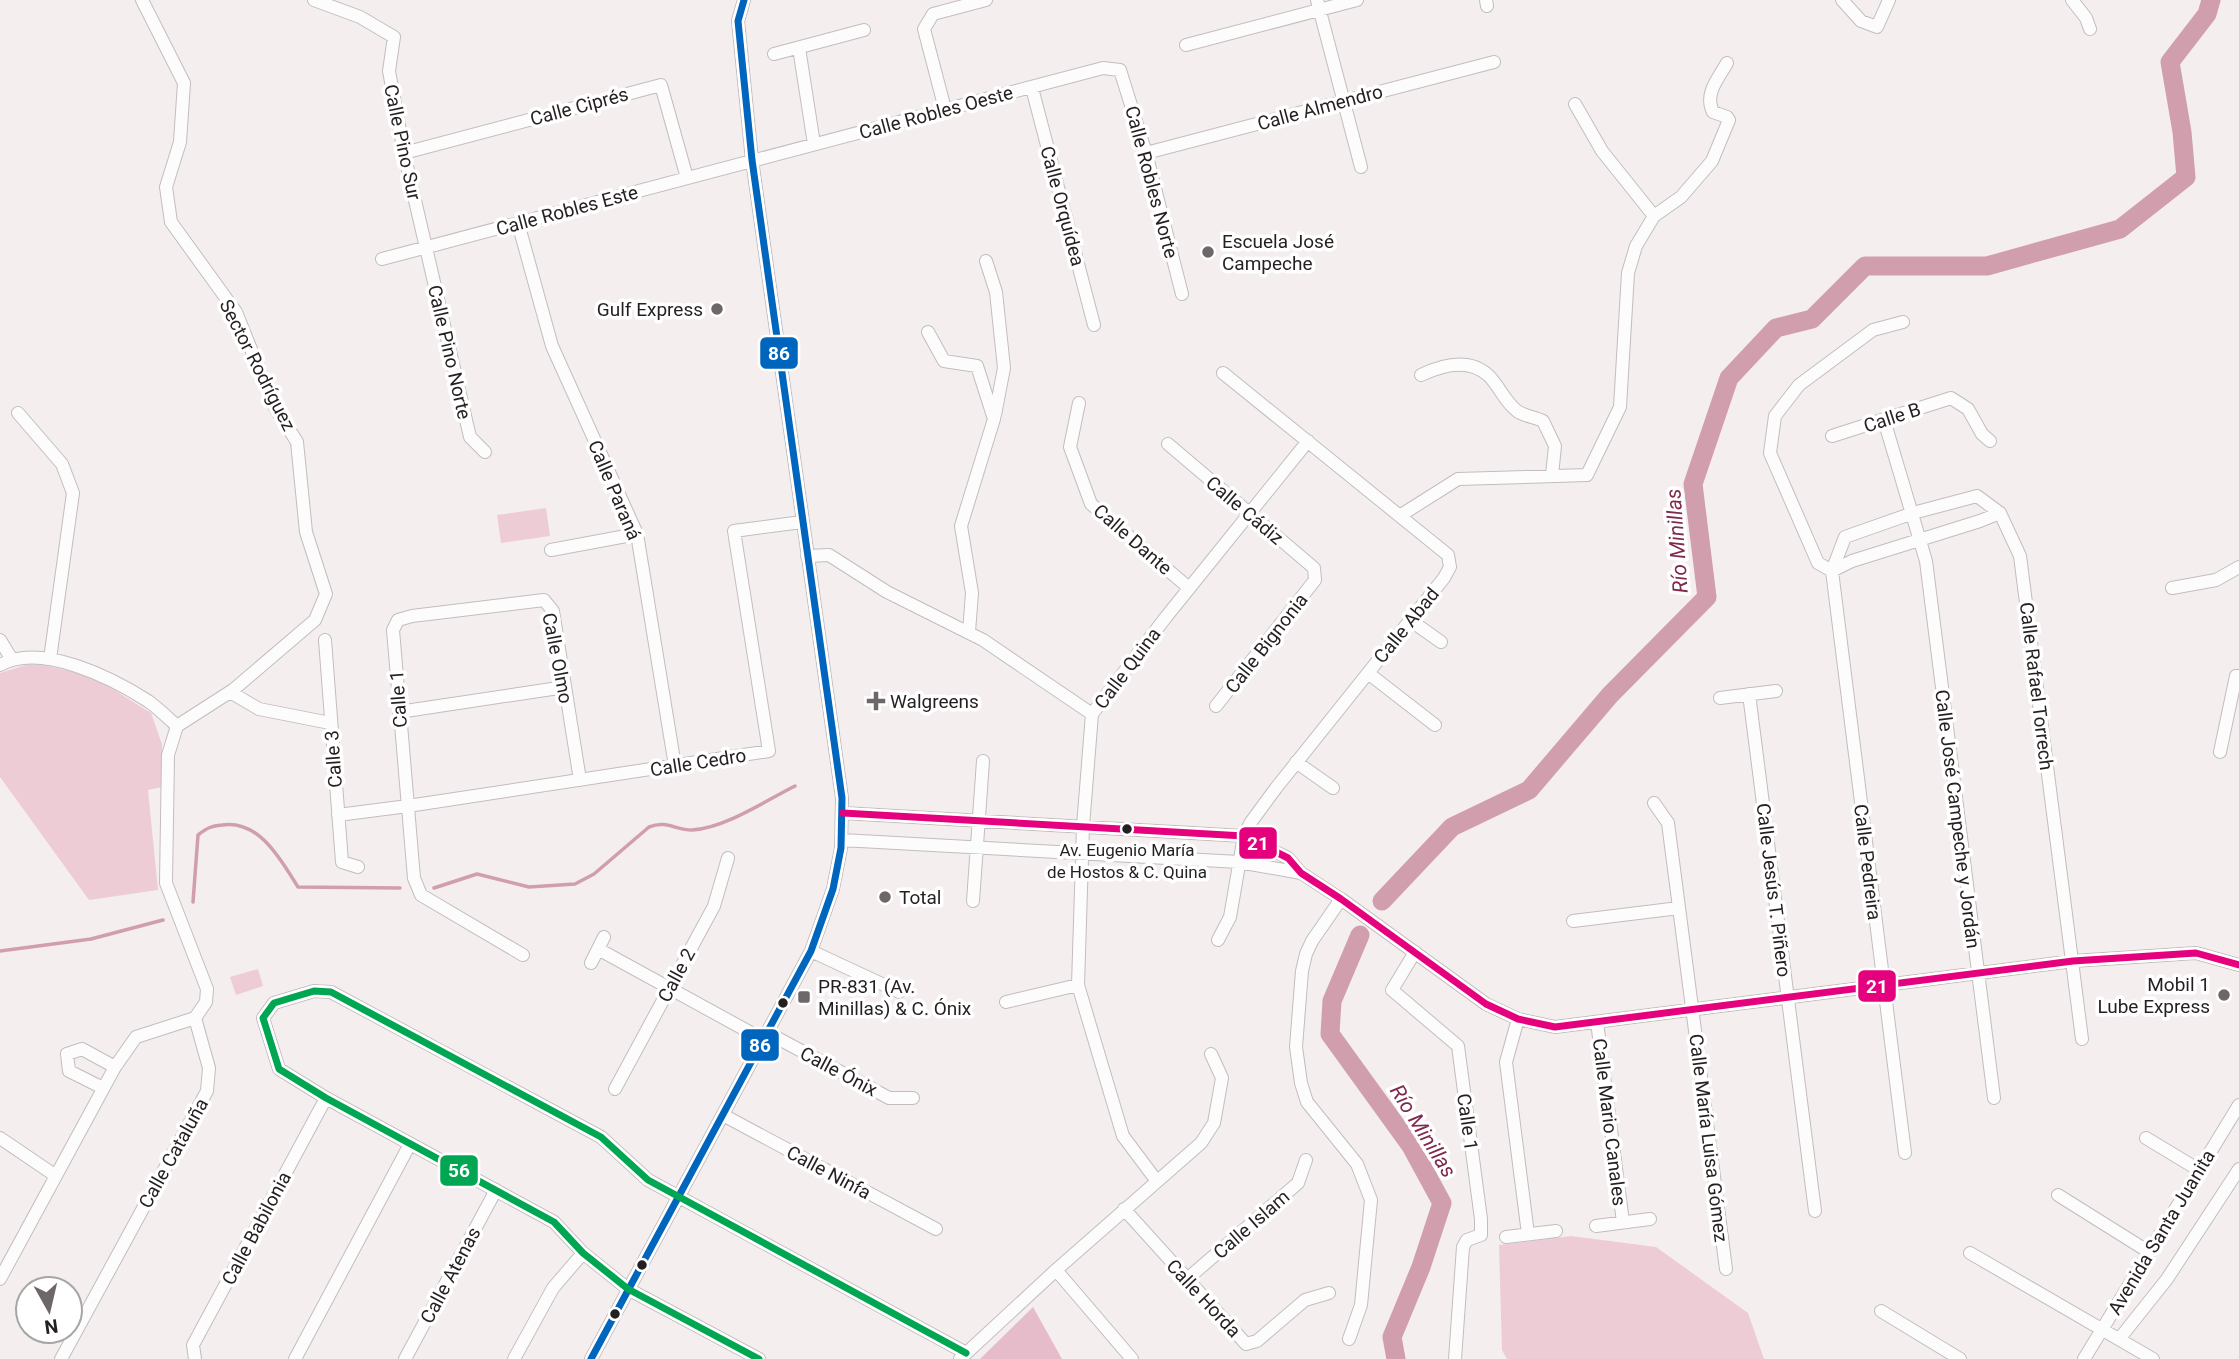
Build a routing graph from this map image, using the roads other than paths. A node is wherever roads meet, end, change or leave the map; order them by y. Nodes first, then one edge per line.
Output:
1 (142, 0) edge
2 (314, 0) edge
3 (744, 0) edge
4 (986, 0) edge
5 (1357, 0) edge
6 (1842, 0) edge
7 (1889, 0) edge
8 (2072, 0) edge
9 (1318, 5) edge
10 (2090, 29) dead end
11 (864, 30) dead end
12 (1186, 45) dead end
13 (799, 48) junction
14 (774, 54) dead end
15 (1494, 61) dead end
16 (1727, 64) dead end
17 (1120, 70) joint
18 (1032, 88) junction
19 (1344, 100) junction
20 (1575, 104) dead end
21 (945, 109) junction
22 (814, 145) junction
23 (404, 153) junction
24 (1146, 153) junction
25 (752, 160) junction
26 (1361, 167) dead end
27 (687, 178) junction
28 (1654, 216) junction
29 (518, 223) junction
30 (426, 247) junction
31 (382, 258) dead end
32 (986, 261) dead end
33 (1182, 294) dead end
34 (1903, 322) dead end
35 (1094, 325) dead end
36 (928, 332) dead end
37 (1223, 373) dead end
38 (1421, 375) dead end
39 (1079, 403) dead end
40 (18, 413) dead end
41 (994, 419) junction
42 (1884, 420) junction
43 (1832, 436) dead end
44 (1308, 441) junction
45 (1990, 441) dead end
46 (1168, 444) dead end
47 (485, 452) dead end
48 (1552, 475) junction
49 (1913, 513) junction
50 (2000, 513) junction
51 (1248, 514) junction
52 (1401, 515) junction
53 (802, 522) junction
54 (637, 534) junction
55 (1921, 540) junction
56 (551, 550) dead end
57 (807, 555) junction
58 (2239, 567) edge
59 (1832, 571) junction
60 (1315, 580) joint
61 (1189, 588) junction
62 (2172, 588) dead end
63 (480, 608) joint
64 (1410, 620) junction
65 (970, 632) junction
66 (0, 640) edge
67 (324, 640) dead end
68 (1441, 642) dead end
69 (50, 659) junction
70 (6, 662) edge
71 (1368, 673) junction
72 (2239, 676) edge
73 (565, 687) junction
74 (1776, 691) dead end
75 (230, 692) junction
76 (1749, 694) junction
77 (1720, 698) dead end
78 (1216, 706) dead end
79 (399, 712) junction
80 (1092, 714) junction
81 (330, 723) junction
82 (1434, 725) dead end
83 (177, 726) junction
84 (2220, 752) dead end
85 (983, 761) dead end
86 (1296, 762) junction
87 (675, 766) junction
88 (580, 780) junction
89 (1333, 788) dead end
90 (1654, 803) dead end
91 (408, 806) junction
92 (843, 813) junction
93 (338, 815) junction
94 (979, 821) junction
95 (1083, 825) junction
96 (1244, 836) junction
97 (842, 840) junction
98 (977, 846) junction
99 (1083, 852) junction
100 (728, 858) dead end
101 (1240, 862) junction
102 (358, 867) dead end
103 (1301, 873) junction
104 (1341, 899) junction
105 (973, 901) dead end
106 (1679, 908) junction
107 (1573, 921) dead end
108 (604, 937) dead end
109 (1218, 940) dead end
110 (598, 949) junction
111 (811, 951) junction
112 (1415, 952) junction
113 (523, 955) dead end
114 (2073, 961) junction
115 (591, 962) dead end
116 (2239, 965) edge
117 (1978, 973) junction
118 (1078, 985) junction
119 (1883, 986) junction
120 (670, 988) junction
121 (899, 992) dead end
122 (1788, 998) junction
123 (1006, 1002) dead end
124 (1692, 1010) junction
125 (195, 1017) junction
126 (1518, 1019) junction
127 (1597, 1023) junction
128 (766, 1037) junction
129 (2082, 1040) dead end
130 (1211, 1054) dead end
131 (115, 1067) junction
132 (103, 1088) junction
133 (615, 1089) dead end
134 (326, 1098) junction
135 (913, 1098) dead end
136 (1994, 1098) dead end
137 (2239, 1105) edge
138 (723, 1115) junction
139 (0, 1138) edge
140 (2146, 1138) dead end
141 (410, 1144) junction
142 (1905, 1153) dead end
143 (1306, 1160) dead end
144 (2239, 1169) edge
145 (2199, 1170) junction
146 (56, 1176) junction
147 (1156, 1180) junction
148 (496, 1190) junction
149 (2058, 1195) dead end
150 (678, 1197) junction
151 (1124, 1209) junction
152 (1815, 1211) dead end
153 (1650, 1219) dead end
154 (1623, 1222) junction
155 (1595, 1226) dead end
156 (936, 1229) dead end
157 (1556, 1231) dead end
158 (1528, 1234) junction
159 (1506, 1237) dead end
160 (2149, 1252) junction
161 (583, 1253) junction
162 (1970, 1253) dead end
163 (5, 1256) edge
164 (1726, 1269) dead end
165 (1056, 1270) junction
166 (0, 1279) edge
167 (1186, 1280) junction
168 (628, 1289) junction
169 (1329, 1293) dead end
170 (1881, 1311) dead end
171 (2101, 1330) junction
172 (2120, 1338) junction
173 (1349, 1339) dead end
174 (962, 1356) edge
175 (61, 1359) edge
176 (195, 1359) edge
177 (295, 1359) edge
178 (405, 1359) edge
179 (514, 1359) edge
180 (591, 1359) edge
181 (759, 1359) edge
182 (1132, 1359) edge
183 (1454, 1359) edge
184 (1960, 1359) edge
185 (2084, 1359) edge
186 (2153, 1359) edge

1 - 75 street, Sector Rodríguez
2 - 23 street, Calle Pino Sur
3 - 25 street
4 - 21 street
5 - 9 street
6 - 7 street
8 - 10 street
9 - 12 street
9 - 19 street
11 - 13 street
13 - 14 street
13 - 22 street
15 - 19 street, Calle Almendro
16 - 28 street
17 - 18 street, Calle Robles Oeste
17 - 24 street, Calle Robles Norte
18 - 21 street, Calle Robles Oeste
18 - 35 street, Calle Orquídea
19 - 24 street, Calle Almendro
19 - 26 street
20 - 28 street
21 - 22 street, Calle Robles Oeste
22 - 25 street, Calle Robles Oeste
23 - 27 street, Calle Ciprés
23 - 30 street, Calle Pino Sur
24 - 33 street, Calle Robles Norte
25 - 27 street, Calle Robles Este
25 - 53 street
27 - 29 street, Calle Robles Este
28 - 48 street
29 - 30 street, Calle Robles Este
29 - 54 street, Calle Paraná
30 - 31 street, Calle Robles Este
30 - 47 street, Calle Pino Norte
32 - 41 street
34 - 59 street
36 - 41 street
37 - 44 street, Calle Abad
38 - 48 street
39 - 61 street, Calle Dante
40 - 69 street
41 - 65 street
42 - 43 street, Calle B
42 - 45 street, Calle B
42 - 49 street, Calle José Campeche y Jordán
44 - 51 street, Calle Quina
44 - 52 street, Calle Abad
46 - 51 street, Calle Cádiz
48 - 52 street
49 - 50 street
49 - 55 street, Calle José Campeche y Jordán
49 - 59 street
50 - 55 street
50 - 114 street, Calle Rafael Torrech
51 - 60 street, Calle Cádiz
51 - 61 street, Calle Quina
52 - 64 street, Calle Abad
53 - 57 street
53 - 87 street, Calle Cedro
54 - 56 street
54 - 87 street, Calle Paraná
55 - 59 street
55 - 117 street, Calle José Campeche y Jordán
57 - 65 street
57 - 92 street
58 - 62 street
59 - 119 street, Calle Pedreira
60 - 78 street, Calle Bignonia
61 - 80 street, Calle Quina
63 - 73 street, Calle Olmo
63 - 79 street, Calle 1
64 - 68 street
64 - 71 street, Calle Abad
65 - 80 street
66 - 70 street
67 - 81 street, Calle 3
69 - 70 street
69 - 83 street
71 - 82 street
71 - 86 street, Calle Abad
72 - 84 street
73 - 79 street
73 - 88 street, Calle Olmo
74 - 76 street
75 - 81 street
75 - 83 street, Sector Rodríguez
76 - 77 street
76 - 122 street, Calle Jesús T. Piñero
79 - 91 street, Calle 1
80 - 95 street, Calle Quina
81 - 93 street, Calle 3
83 - 125 street
85 - 94 street
86 - 89 street
86 - 96 street, Calle Abad
87 - 88 street, Calle Cedro
88 - 91 street, Calle Cedro
90 - 106 street, Calle María Luisa Gómez
91 - 93 street, Calle Cedro
91 - 113 street, Calle 1
92 - 94 street
92 - 97 street
93 - 102 street, Calle 3
94 - 95 street
94 - 98 street
95 - 96 street
95 - 99 street, Calle Quina
96 - 101 street, Calle Abad
96 - 103 street
97 - 98 street
97 - 111 street
98 - 99 street
98 - 105 street
99 - 101 street
99 - 118 street, Calle Quina
100 - 120 street, Calle 2
101 - 103 street
101 - 109 street, Calle Abad
103 - 104 street
104 - 112 street
104 - 173 street
106 - 107 street
106 - 124 street, Calle María Luisa Gómez
108 - 110 street
110 - 115 street
110 - 120 street
111 - 121 street
111 - 128 street
112 - 126 street
112 - 183 street, Calle 1
114 - 116 street
114 - 117 street
114 - 129 street, Calle Rafael Torrech
117 - 119 street
117 - 136 street, Calle José Campeche y Jordán
118 - 123 street
118 - 147 street, Calle Quina
119 - 122 street
119 - 142 street, Calle Pedreira
120 - 128 street
120 - 133 street, Calle 2
122 - 124 street
122 - 152 street, Calle Jesús T. Piñero
124 - 127 street
124 - 164 street, Calle María Luisa Gómez
125 - 131 street
125 - 175 street, Calle Cataluña
126 - 127 street
126 - 158 street
127 - 154 street, Calle Mario Canales
128 - 135 street, Calle Ónix
128 - 138 street
130 - 147 street
131 - 132 street
131 - 132 street
132 - 146 street
134 - 141 street
134 - 150 street
134 - 176 street, Calle Babilonia
137 - 145 street, Avenida Santa Juanita
138 - 150 street
138 - 156 street, Calle Ninfa
139 - 146 street
140 - 145 street
141 - 148 street
141 - 177 street
143 - 167 street, Calle Islam
144 - 172 street
145 - 160 street, Avenida Santa Juanita
146 - 163 street
147 - 151 street
148 - 161 street
148 - 178 street, Calle Atenas
149 - 160 street
150 - 168 street
150 - 174 street
151 - 165 street
151 - 167 street, Calle Horda
153 - 154 street
154 - 155 street
157 - 158 street
158 - 159 street
160 - 171 street, Avenida Santa Juanita
161 - 168 street
161 - 179 street
162 - 171 street
163 - 166 street
165 - 174 street
165 - 182 street
167 - 169 street, Calle Horda
168 - 180 street
168 - 181 street
170 - 184 street
171 - 172 street
171 - 185 street, Avenida Santa Juanita
172 - 186 street

